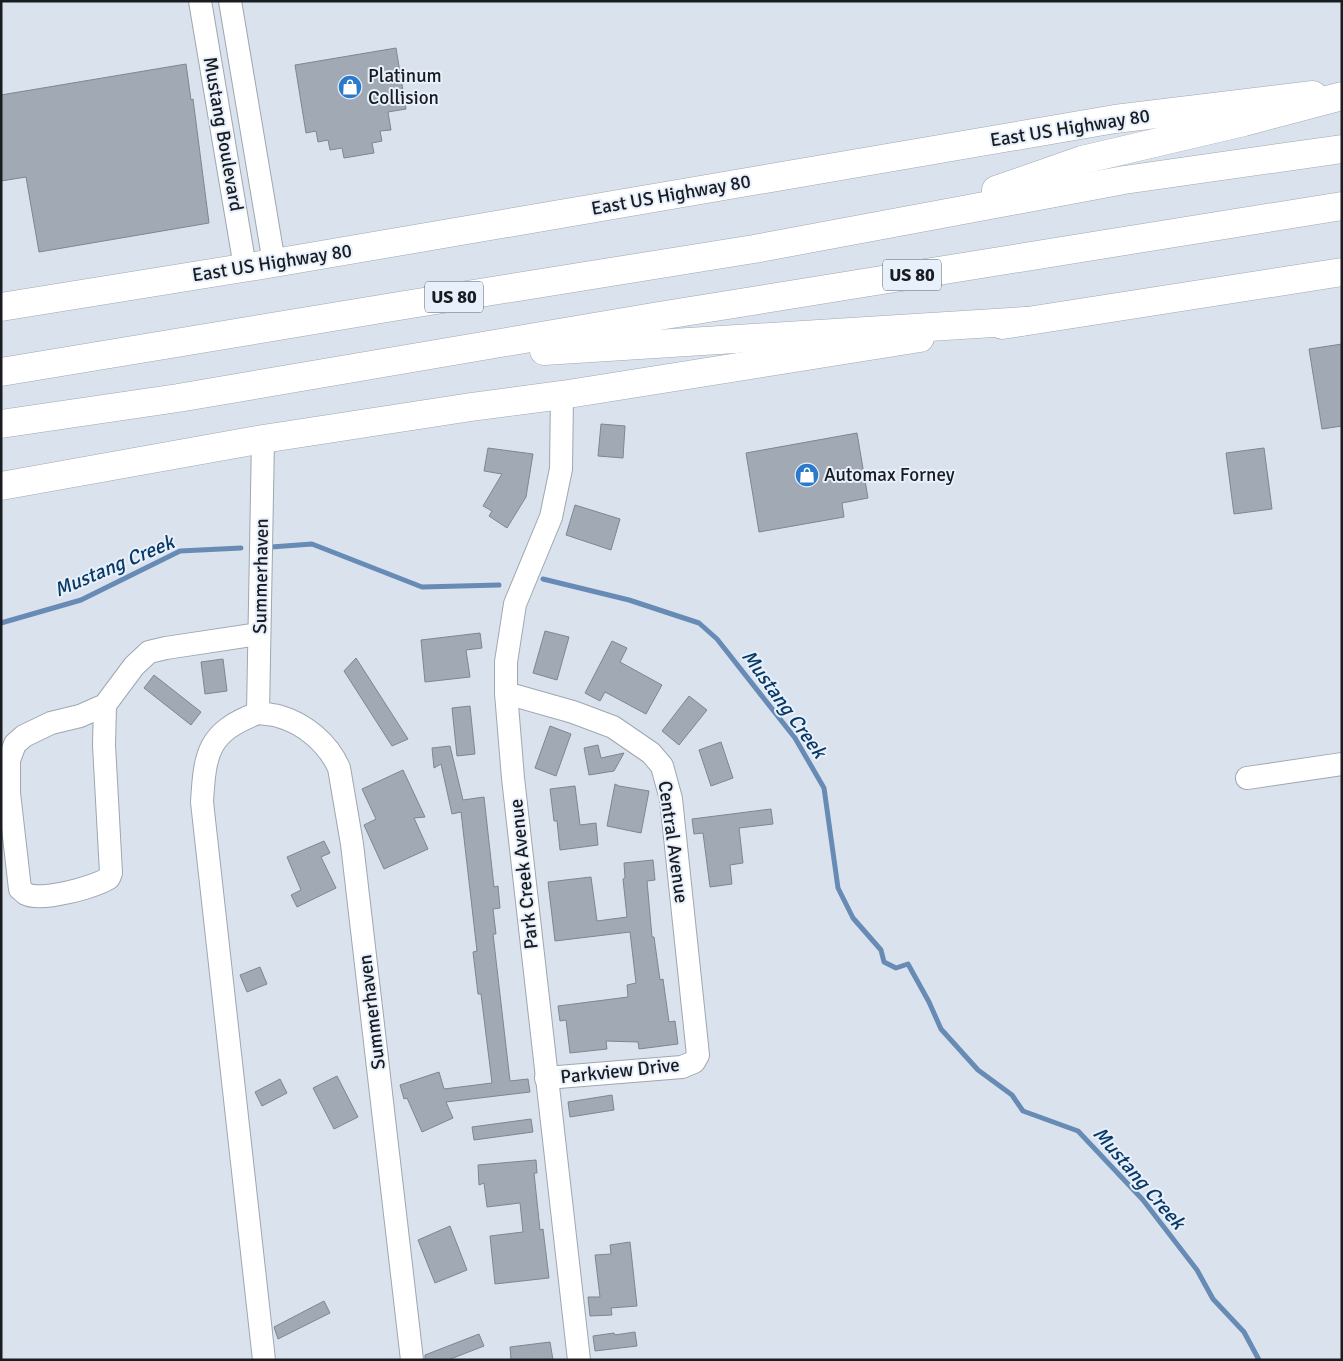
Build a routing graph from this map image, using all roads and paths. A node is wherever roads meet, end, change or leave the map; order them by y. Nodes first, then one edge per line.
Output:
1 (200, 1) edge
2 (230, 1) edge
3 (1342, 91) edge
4 (1342, 96) edge
5 (1342, 149) edge
6 (1342, 206) edge
7 (907, 220) junction
8 (274, 263) junction
9 (245, 267) junction
10 (1342, 272) edge
11 (1, 307) edge
12 (1026, 321) junction
13 (482, 347) junction
14 (1, 372) edge
15 (562, 395) junction
16 (1, 424) edge
17 (263, 438) junction
18 (1, 486) edge
19 (259, 634) junction
20 (506, 693) junction
21 (105, 705) junction
22 (258, 713) junction
23 (1342, 764) edge
24 (1247, 778) dead end
25 (694, 1062) joint
26 (546, 1078) junction
27 (264, 1360) edge
28 (412, 1360) edge
29 (579, 1360) edge

1 - 9 street, Mustang Boulevard
2 - 8 street, Mustang Boulevard
3 - 8 main road, East US Highway 80
4 - 7 main road
5 - 7 main road, US 80
6 - 13 main road, US 80
7 - 14 main road, US 80
8 - 9 main road, East US Highway 80
9 - 11 main road, East US Highway 80
10 - 12 main road
12 - 13 main road
12 - 15 main road
13 - 16 main road, US 80
15 - 17 main road
15 - 20 street, Park Creek Avenue
17 - 18 main road
17 - 19 street, Summerhaven
19 - 21 street
19 - 22 street, Summerhaven
20 - 25 street, Central Avenue
20 - 26 street, Park Creek Avenue
21 - 21 street
22 - 27 street
22 - 28 street, Summerhaven
23 - 24 street
25 - 26 street, Parkview Drive
26 - 29 street, Park Creek Avenue

